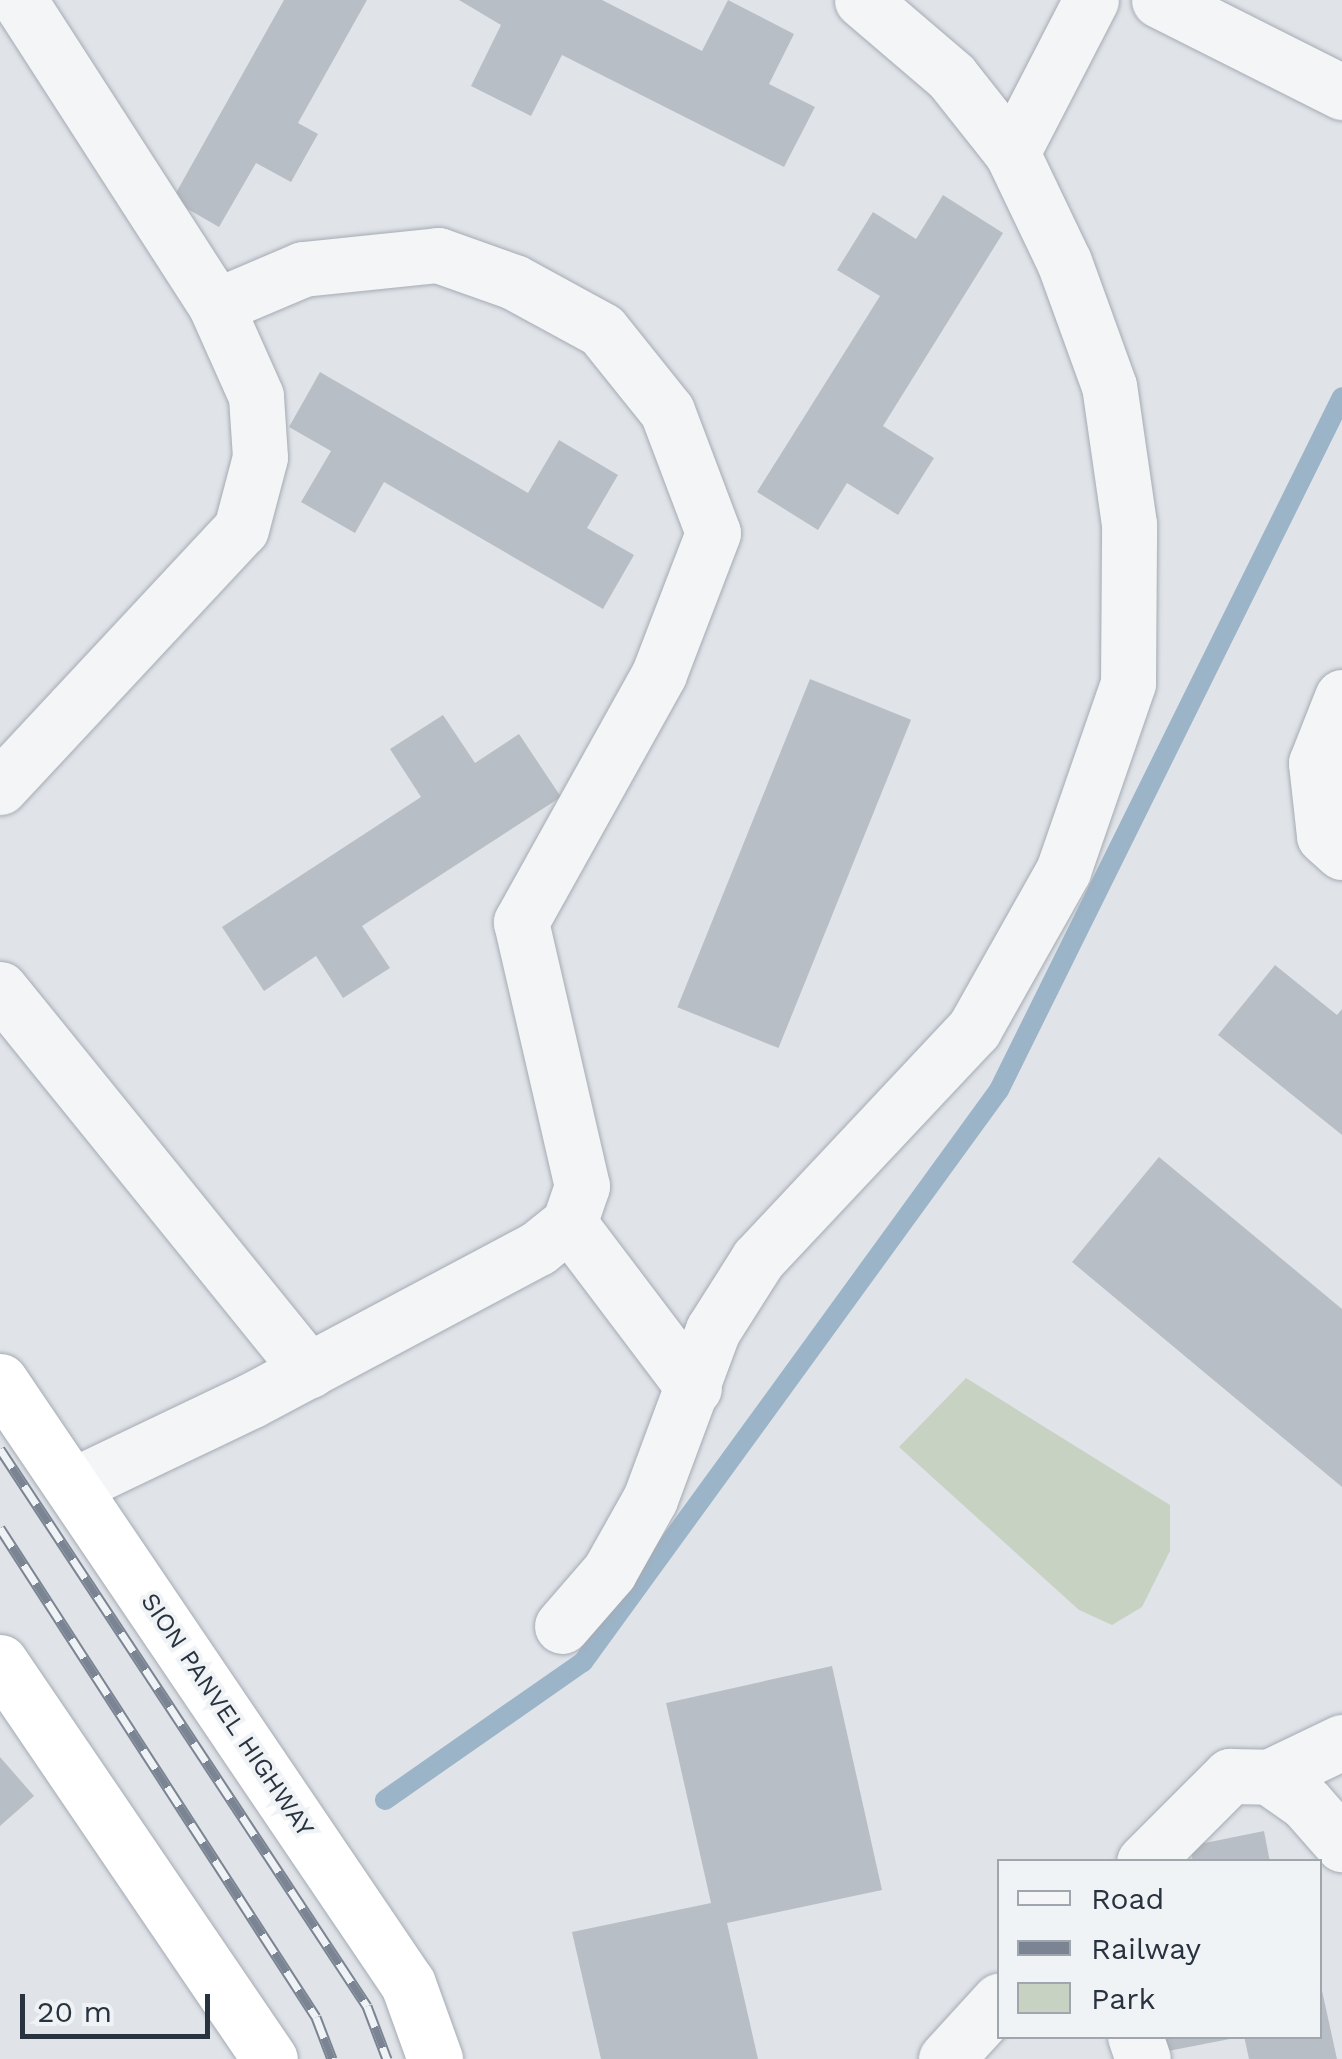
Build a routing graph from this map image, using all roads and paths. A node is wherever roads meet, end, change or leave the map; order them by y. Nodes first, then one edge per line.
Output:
1 (19, 0) edge
2 (862, 0) edge
3 (1091, 0) edge
4 (1159, 0) edge
5 (1342, 92) edge
6 (1012, 153) junction
7 (216, 306) junction
8 (1342, 696) edge
9 (0, 787) edge
10 (1342, 852) edge
11 (0, 989) edge
12 (569, 1223) junction
13 (308, 1370) junction
14 (0, 1381) edge
15 (694, 1388) junction
16 (72, 1486) junction
17 (562, 1626) dead end
18 (0, 1662) edge
19 (1342, 1742) edge
20 (1269, 1777) junction
21 (1342, 1844) edge
22 (1147, 1859) edge
23 (997, 2004) edge
24 (270, 2059) edge
25 (435, 2059) edge
26 (946, 2059) edge

1 - 7 street
2 - 6 street
3 - 6 street
4 - 5 street
6 - 15 street
7 - 9 street
7 - 12 street
8 - 10 street
11 - 13 street
12 - 13 street
12 - 15 street
13 - 16 street
14 - 16 highway, SION PANVEL HIGHWAY
15 - 17 street
16 - 25 highway, SION PANVEL HIGHWAY
18 - 24 highway
19 - 20 street
20 - 21 street
20 - 22 street
23 - 26 street

